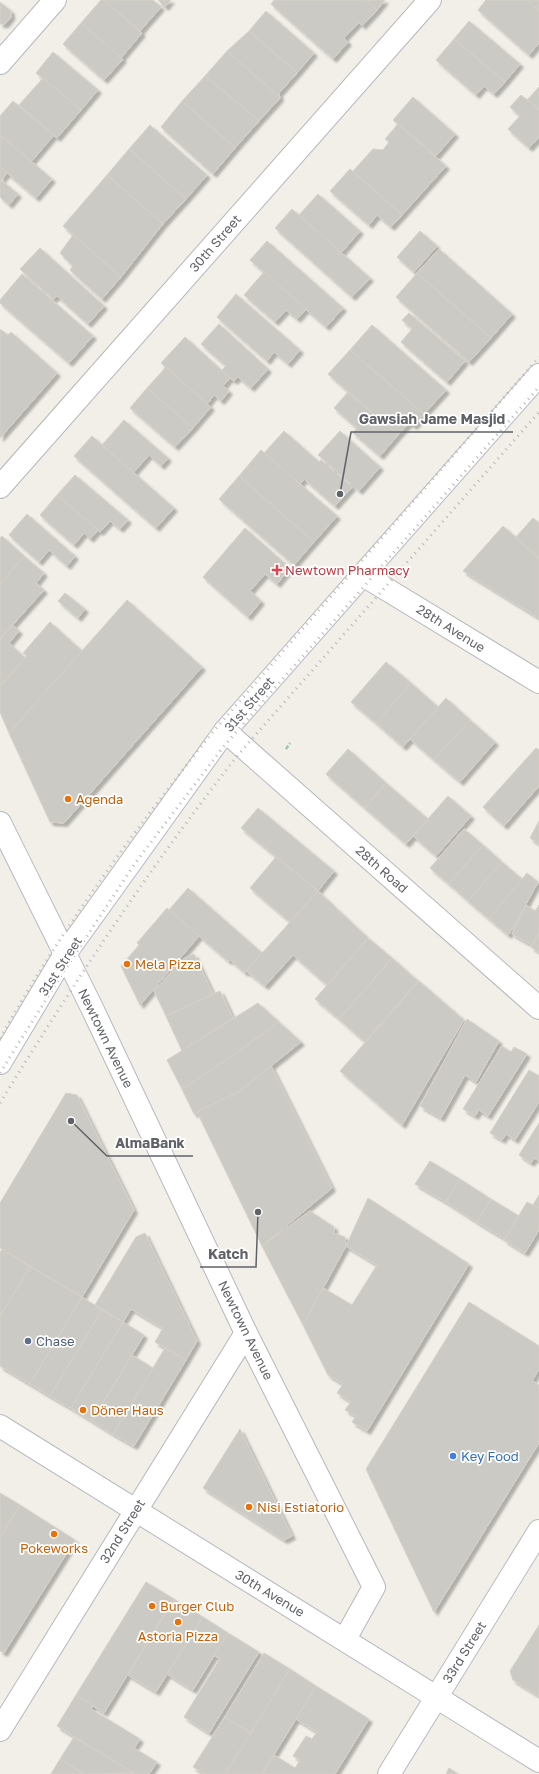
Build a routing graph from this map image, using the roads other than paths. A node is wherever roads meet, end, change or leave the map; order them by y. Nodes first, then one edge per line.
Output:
1 (55, 0) edge
2 (430, 0) edge
3 (0, 63) edge
4 (539, 375) edge
5 (0, 487) edge
6 (363, 575) junction
7 (539, 682) edge
8 (225, 731) junction
9 (0, 823) edge
10 (65, 954) junction
11 (539, 1008) edge
12 (0, 1063) edge
13 (246, 1333) junction
14 (0, 1426) edge
15 (134, 1511) junction
16 (539, 1531) edge
17 (345, 1639) junction
18 (436, 1697) junction
19 (0, 1730) edge
20 (539, 1761) edge
21 (389, 1774) edge

1 - 3 street
2 - 5 street, 30th Street
4 - 6 street, 31st Street
6 - 7 street, 28th Avenue
6 - 8 street, 31st Street
8 - 10 street, 31st Street
8 - 11 street, 28th Road
9 - 10 street, Newtown Avenue
10 - 12 street, 31st Street
10 - 13 street, Newtown Avenue
13 - 15 street, 32nd Street
13 - 17 street, Newtown Avenue
14 - 15 street, 30th Avenue
15 - 17 street, 30th Avenue
15 - 19 street, 32nd Street
16 - 18 street, 33rd Street
17 - 18 street, 30th Avenue
18 - 20 street, 30th Avenue
18 - 21 street, 33rd Street

